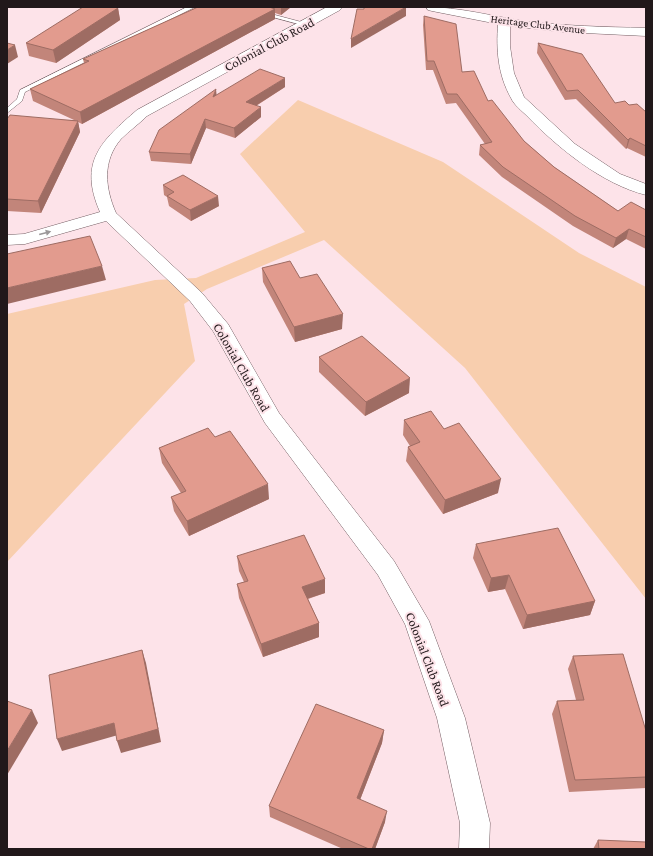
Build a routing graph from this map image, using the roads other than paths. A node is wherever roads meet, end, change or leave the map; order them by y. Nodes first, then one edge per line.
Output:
1 (192, 7) edge
2 (238, 7) edge
3 (336, 7) edge
4 (432, 7) edge
5 (504, 22) junction
6 (306, 24) junction
7 (646, 32) edge
8 (8, 108) edge
9 (646, 190) edge
10 (109, 215) junction
11 (7, 240) edge
12 (474, 849) edge

1 - 8 lane
2 - 6 lane
3 - 6 street, Colonial Club Road
4 - 5 street, Heritage Club Avenue
5 - 7 street, Heritage Club Avenue
5 - 9 street
6 - 10 street, Colonial Club Road
11 -> 10 street
10 - 12 street, Colonial Club Road

